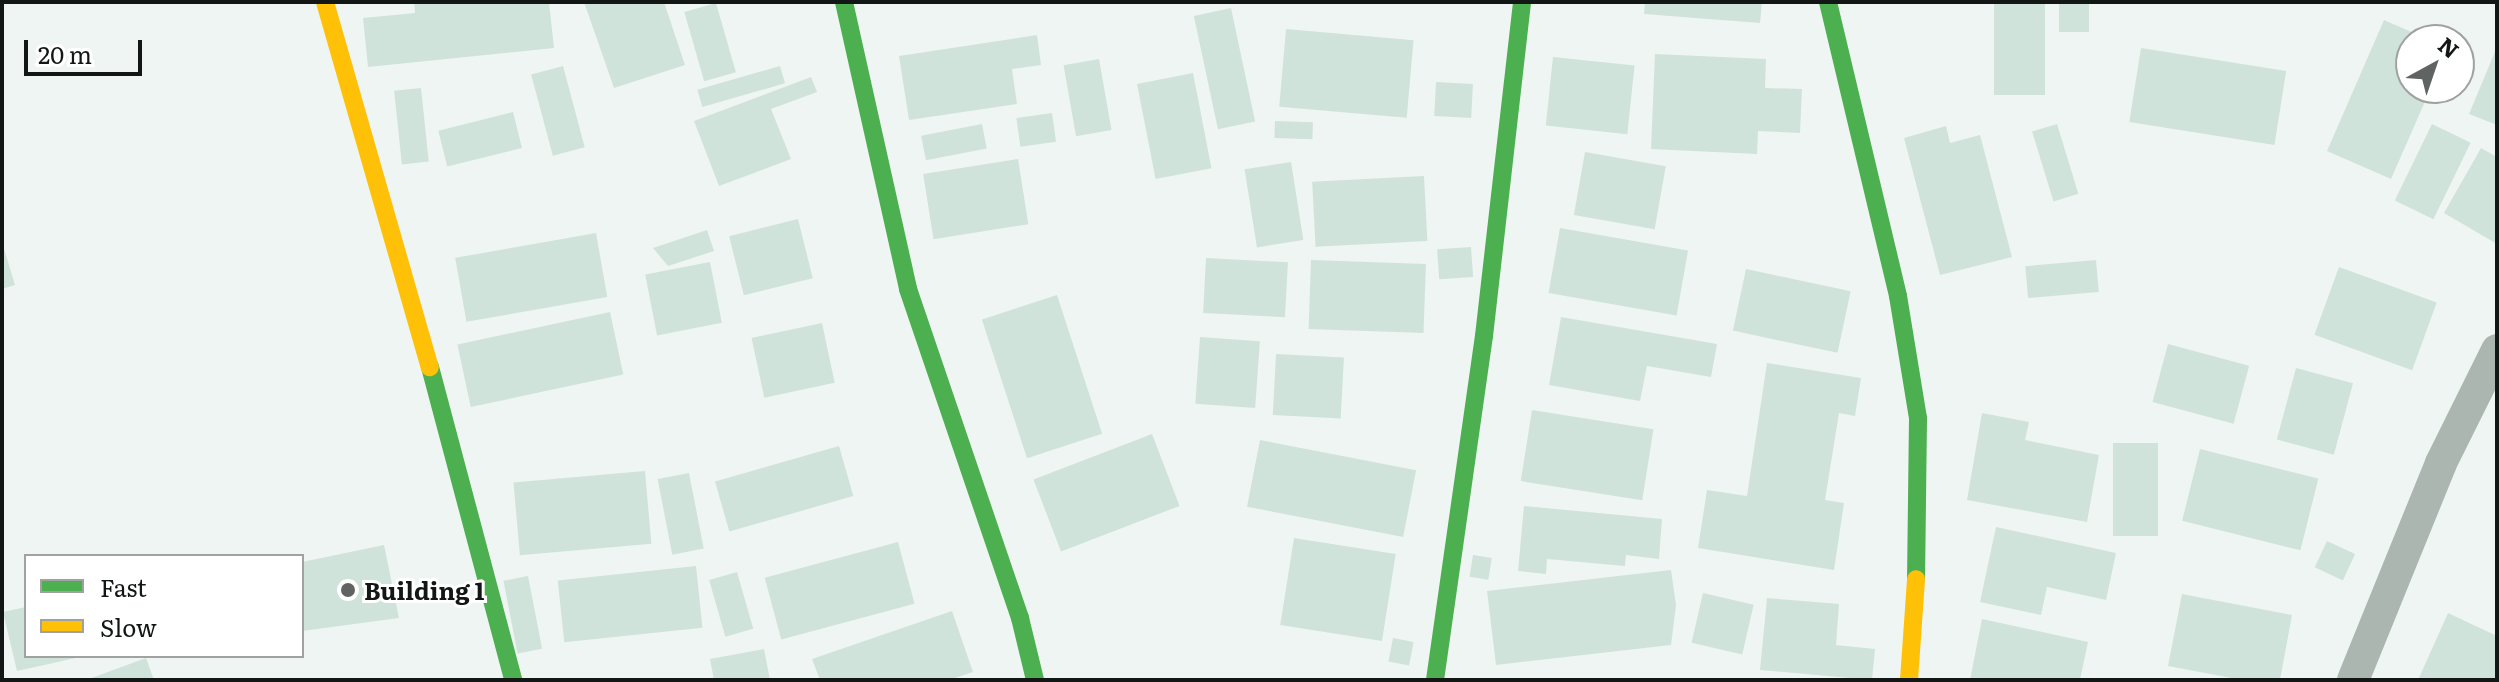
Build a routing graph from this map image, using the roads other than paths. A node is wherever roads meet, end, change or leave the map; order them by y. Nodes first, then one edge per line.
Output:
1 (325, 2) edge
2 (844, 2) edge
3 (1522, 2) edge
4 (1828, 2) edge
5 (2497, 350) edge
6 (513, 680) edge
7 (1035, 680) edge
8 (1435, 680) edge
9 (1909, 680) edge
10 (2353, 680) edge

1 - 6 street
2 - 7 street
3 - 8 street
4 - 9 street
5 - 10 street

